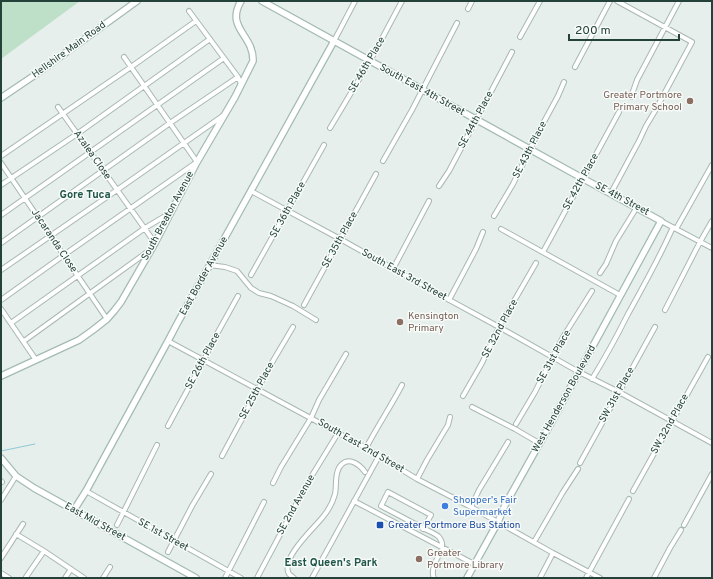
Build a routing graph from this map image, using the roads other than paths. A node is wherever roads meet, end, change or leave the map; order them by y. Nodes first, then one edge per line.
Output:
1 (137, 1) edge
2 (241, 1) edge
3 (262, 1) edge
4 (355, 1) edge
5 (402, 1) edge
6 (472, 1) edge
7 (540, 1) edge
8 (610, 1) edge
9 (617, 1) edge
10 (680, 1) edge
11 (468, 9) dead end
12 (189, 11) dead end
13 (196, 21) junction
14 (457, 23) dead end
15 (665, 27) junction
16 (520, 37) dead end
17 (210, 39) junction
18 (334, 41) junction
19 (512, 52) dead end
20 (124, 57) dead end
21 (224, 58) junction
22 (370, 61) junction
23 (131, 67) junction
24 (575, 67) dead end
25 (238, 77) junction
26 (564, 82) dead end
27 (241, 84) junction
28 (144, 86) junction
29 (422, 90) junction
30 (631, 97) dead end
31 (1, 98) edge
32 (158, 105) junction
33 (58, 107) dead end
34 (619, 112) dead end
35 (226, 113) junction
36 (64, 114) junction
37 (476, 119) junction
38 (170, 123) junction
39 (330, 128) dead end
40 (77, 134) junction
41 (184, 143) junction
42 (324, 145) dead end
43 (530, 149) junction
44 (91, 153) junction
45 (1, 156) edge
46 (383, 161) dead end
47 (197, 162) junction
48 (1, 163) edge
49 (712, 165) edge
50 (103, 170) junction
51 (376, 174) dead end
52 (11, 178) junction
53 (582, 178) junction
54 (1, 185) edge
55 (439, 186) dead end
56 (117, 190) junction
57 (251, 191) junction
58 (611, 193) junction
59 (25, 198) junction
60 (428, 201) dead end
61 (637, 207) junction
62 (130, 209) junction
63 (288, 211) junction
64 (172, 212) junction
65 (1, 215) edge
66 (494, 216) dead end
67 (38, 217) junction
68 (661, 221) junction
69 (712, 221) edge
70 (145, 228) junction
71 (675, 228) junction
72 (501, 229) dead end
73 (483, 232) dead end
74 (51, 236) junction
75 (340, 239) junction
76 (155, 242) junction
77 (700, 242) junction
78 (1, 243) edge
79 (712, 248) edge
80 (150, 250) junction
81 (542, 252) junction
82 (64, 255) junction
83 (536, 263) dead end
84 (209, 265) junction
85 (393, 269) junction
86 (1, 270) edge
87 (600, 273) dead end
88 (78, 275) junction
89 (251, 276) dead end
90 (592, 291) dead end
91 (90, 294) junction
92 (620, 295) junction
93 (238, 296) dead end
94 (1, 300) edge
95 (448, 300) junction
96 (304, 305) dead end
97 (1, 308) edge
98 (665, 310) dead end
99 (107, 319) junction
100 (316, 320) dead end
101 (11, 323) junction
102 (293, 327) dead end
103 (499, 327) junction
104 (655, 327) dead end
105 (168, 341) junction
106 (24, 342) junction
107 (346, 354) dead end
108 (553, 357) junction
109 (708, 357) dead end
110 (36, 360) junction
111 (204, 360) junction
112 (579, 372) junction
113 (1, 376) edge
114 (592, 378) junction
115 (402, 384) dead end
116 (258, 390) junction
117 (619, 392) junction
118 (463, 396) dead end
119 (472, 407) dead end
120 (450, 417) dead end
121 (311, 418) junction
122 (672, 422) junction
123 (516, 424) dead end
124 (168, 426) dead end
125 (338, 434) junction
126 (508, 442) dead end
127 (540, 443) junction
128 (712, 443) edge
129 (157, 445) dead end
130 (366, 448) junction
131 (222, 456) dead end
132 (380, 456) junction
133 (1, 458) edge
134 (580, 463) dead end
135 (578, 469) dead end
136 (365, 472) dead end
137 (211, 474) dead end
138 (712, 474) edge
139 (16, 476) junction
140 (417, 479) junction
141 (273, 483) dead end
142 (86, 491) junction
143 (633, 491) dead end
144 (629, 499) dead end
145 (1, 500) edge
146 (354, 501) junction
147 (264, 502) dead end
148 (381, 506) junction
149 (471, 507) junction
150 (74, 510) junction
151 (124, 513) junction
152 (377, 513) junction
153 (498, 522) junction
154 (23, 524) dead end
155 (118, 525) dead end
156 (684, 525) dead end
157 (423, 528) junction
158 (681, 530) dead end
159 (16, 534) junction
160 (174, 541) junction
161 (534, 542) junction
162 (443, 547) junction
163 (44, 551) junction
164 (168, 552) dead end
165 (553, 554) junction
166 (1, 558) edge
167 (474, 564) junction
168 (110, 567) dead end
169 (71, 569) junction
170 (228, 570) junction
171 (589, 572) junction
172 (1, 573) edge
173 (26, 577) dead end
174 (8, 578) edge
175 (65, 578) edge
176 (84, 578) edge
177 (103, 578) edge
178 (196, 578) edge
179 (224, 578) edge
180 (241, 578) edge
181 (257, 578) edge
182 (294, 578) edge
183 (312, 578) edge
184 (434, 578) edge
185 (466, 578) edge
186 (540, 578) edge
187 (586, 578) edge
188 (600, 578) edge
189 (654, 578) edge

1 - 31 street, Hellshire Main Road
2 - 27 street, South Breaton Avenue
3 - 18 street, South East 4th Street
4 - 18 street
5 - 22 street, SE 46th Place
6 - 11 street
7 - 16 street
8 - 24 street
9 - 15 street
10 - 15 street
12 - 13 street
13 - 17 street
13 - 23 street
14 - 29 street
15 - 30 street
15 - 58 street
17 - 21 street
17 - 28 street
18 - 22 street, South East 4th Street
18 - 57 street, East Border Avenue
19 - 37 street, SE 44th Place
20 - 23 street
21 - 25 street
21 - 32 street
22 - 29 street, South East 4th Street
22 - 39 street, SE 46th Place
23 - 28 street
23 - 36 street
25 - 27 street
25 - 38 street
26 - 43 street, SE 43th Place
27 - 35 street, South Breaton Avenue
28 - 32 street
28 - 40 street
29 - 37 street, South East 4th Street
29 - 46 street
32 - 38 street
32 - 44 street
33 - 36 street, Azalea Close
34 - 53 street, SE 42th Place
35 - 41 street
35 - 47 street, South Breaton Avenue
36 - 40 street, Azalea Close
36 - 45 street
37 - 43 street, South East 4th Street
37 - 55 street, SE 44th Place
38 - 41 street
38 - 50 street
40 - 44 street, Azalea Close
40 - 52 street
41 - 47 street
41 - 56 street
42 - 63 street, SE 36th Place
43 - 53 street, South East 4th Street
43 - 66 street, SE 43th Place
44 - 50 street, Azalea Close
44 - 59 street
47 - 62 street
47 - 64 street, South Breaton Avenue
48 - 52 street, Jacaranda Close
49 - 71 street
50 - 56 street, Azalea Close
50 - 67 street
51 - 75 street, SE 35th Place
52 - 54 street
52 - 59 street, Jacaranda Close
53 - 58 street, SE 4th Street
53 - 81 street, SE 42th Place
56 - 62 street, Azalea Close
56 - 74 street
57 - 63 street, South East 3rd Street
57 - 84 street, East Border Avenue
58 - 61 street, SE 4th Street
59 - 65 street
59 - 67 street, Jacaranda Close
60 - 85 street
61 - 68 street, SE 4th Street
61 - 87 street
62 - 70 street, Azalea Close
62 - 82 street
63 - 75 street, South East 3rd Street
63 - 89 street, SE 36th Place
64 - 70 street
64 - 76 street, South Breaton Avenue
67 - 74 street, Jacaranda Close
67 - 78 street
68 - 71 street
68 - 92 street, West Henderson Boulevard
69 - 77 street
70 - 76 street, Azalea Close
70 - 88 street
71 - 77 street
71 - 114 street
72 - 81 street
73 - 95 street
74 - 82 street, Jacaranda Close
74 - 86 street
75 - 85 street, South East 3rd Street
75 - 96 street, SE 35th Place
76 - 80 street, South Breaton Avenue
77 - 79 street
77 - 98 street
80 - 91 street
80 - 99 street, South Breaton Avenue
81 - 92 street
82 - 88 street, Jacaranda Close
82 - 94 street
83 - 103 street, SE 32nd Place
84 - 100 street
84 - 105 street, East Border Avenue
85 - 95 street, South East 3rd Street
88 - 91 street, Jacaranda Close
88 - 101 street
90 - 108 street, SE 31st Place
91 - 99 street, Jacaranda Close
91 - 106 street
92 - 112 street, West Henderson Boulevard
93 - 111 street, SE 26th Place
95 - 103 street, South East 3rd Street
97 - 101 street
99 - 110 street, South Breaton Avenue
101 - 106 street
102 - 116 street, SE 25th Place
103 - 108 street, South East 3rd Street
103 - 118 street, SE 32nd Place
104 - 117 street, SW 31st Place
105 - 111 street, South East 2nd Street
105 - 142 street, East Border Avenue
106 - 110 street
107 - 121 street
108 - 112 street, South East 3rd Street
108 - 123 street, SE 31st Place
109 - 122 street, SW 32nd Place
110 - 113 street, South Breaton Avenue
111 - 116 street, South East 2nd Street
111 - 124 street, SE 26th Place
112 - 114 street, South East 3rd Street
112 - 127 street, West Henderson Boulevard
114 - 117 street, South East 3rd Street
115 - 130 street
116 - 121 street, South East 2nd Street
116 - 131 street, SE 25th Place
117 - 122 street, South East 3rd Street
117 - 134 street, SW 31st Place
119 - 127 street
120 - 140 street
121 - 125 street, South East 2nd Street
121 - 141 street
122 - 128 street, South East 3rd Street
122 - 143 street, SW 32nd Place
125 - 130 street, South East 2nd Street
125 - 181 street, SE 2nd Avenue
126 - 149 street
127 - 153 street, West Henderson Boulevard
129 - 151 street
130 - 132 street, South East 2nd Street
132 - 140 street, South East 2nd Street
132 - 146 street
133 - 139 street, East Mid Street
135 - 161 street
136 - 182 street
137 - 160 street
138 - 156 street
139 - 145 street
139 - 150 street, East Mid Street
140 - 149 street, South East 2nd Street
142 - 150 street, East Border Avenue
142 - 151 street, SE 1st Street
144 - 171 street
146 - 152 street
146 - 183 street
147 - 170 street
148 - 152 street
148 - 157 street
148 - 157 street
149 - 153 street, South East 2nd Street
150 - 178 street, East Mid Street
151 - 155 street
151 - 160 street, SE 1st Street
152 - 162 street
153 - 161 street, South East 2nd Street
153 - 167 street, West Henderson Boulevard
154 - 159 street
157 - 162 street
158 - 189 street
159 - 163 street
159 - 166 street
160 - 164 street
160 - 170 street, SE 1st Street
161 - 165 street, South East 2nd Street
162 - 167 street
162 - 184 street
163 - 169 street
163 - 173 street
165 - 171 street, South East 2nd Street
165 - 186 street
167 - 185 street, West Henderson Boulevard
168 - 177 street
169 - 175 street
169 - 176 street
170 - 179 street
170 - 180 street, SE 1st Street
171 - 187 street
171 - 188 street, South East 2nd Street
172 - 174 street

